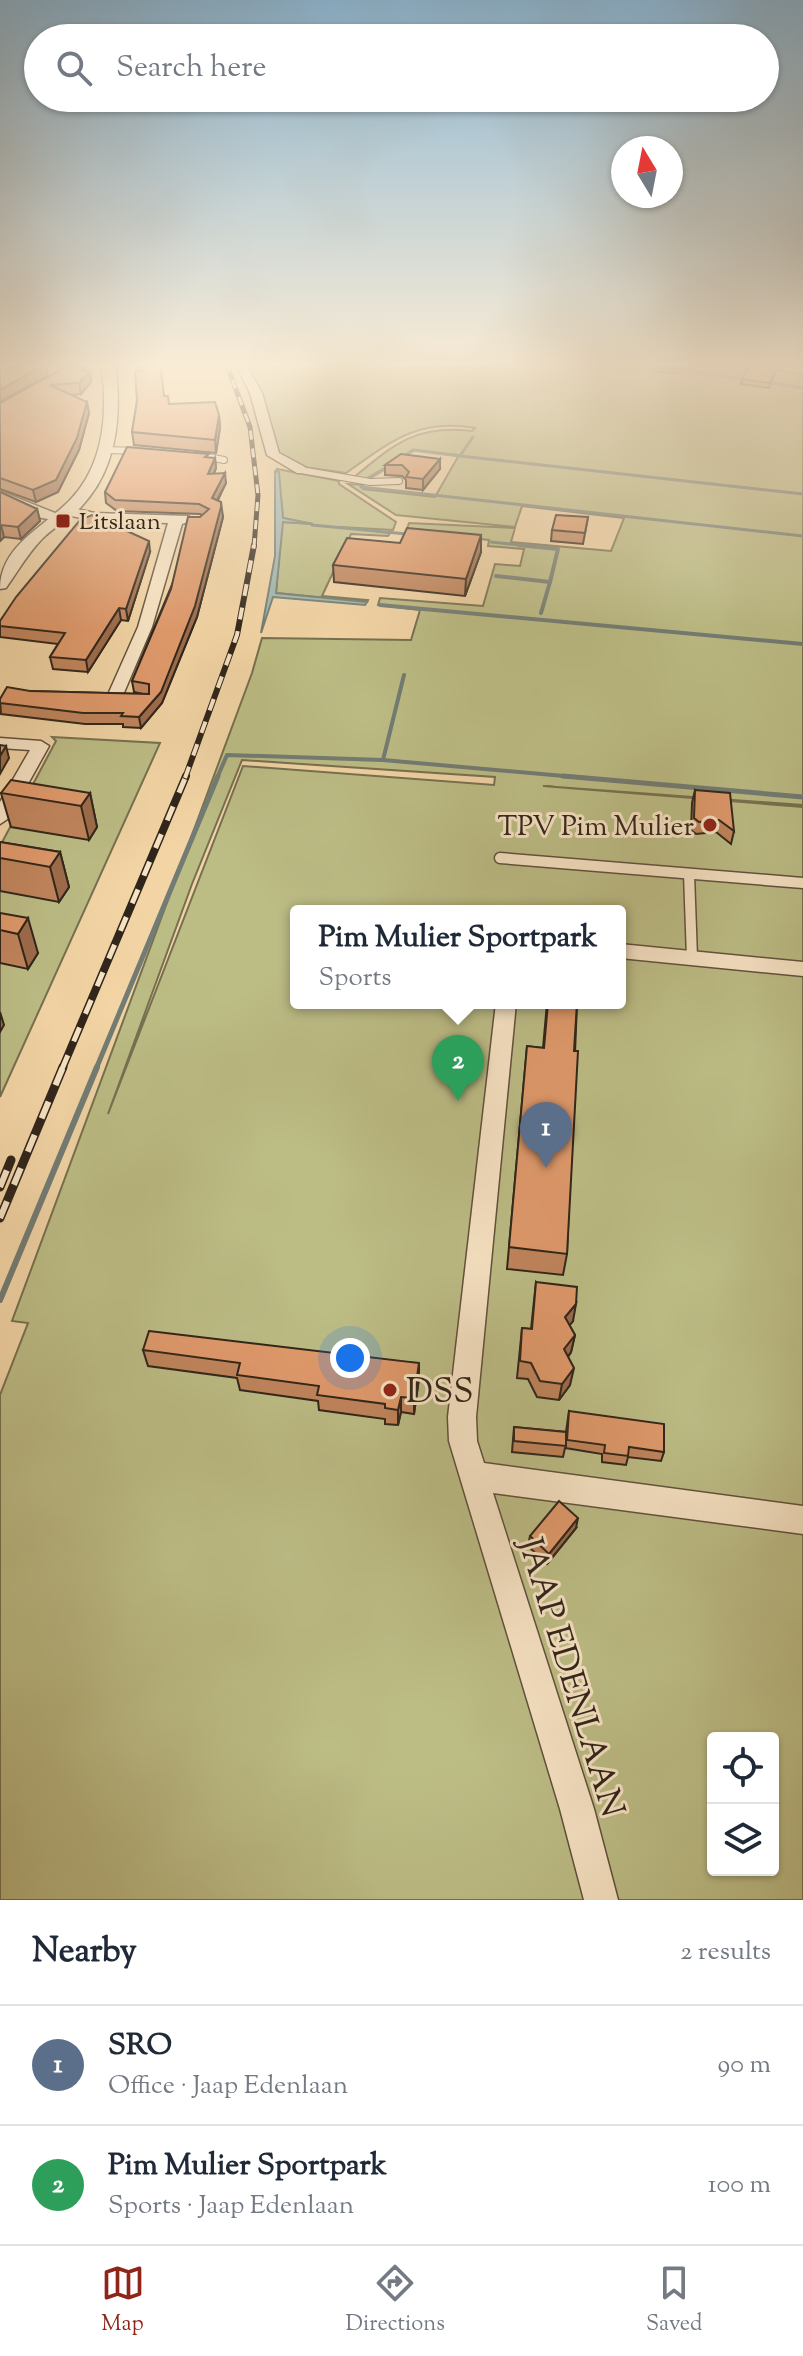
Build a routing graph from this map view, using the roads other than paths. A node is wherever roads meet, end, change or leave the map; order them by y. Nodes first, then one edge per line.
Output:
1 (104, 452) edge
2 (272, 452) edge
3 (198, 455) edge
4 (224, 460) dead end
5 (301, 470) joint
6 (399, 481) dead end
7 (0, 495) edge
8 (63, 514) junction
9 (176, 520) junction
10 (200, 521) edge
11 (0, 584) edge
12 (115, 699) edge
13 (0, 743) edge
14 (0, 818) edge
15 (500, 858) dead end
16 (689, 874) junction
17 (803, 883) edge
18 (626, 952) edge
19 (692, 958) junction
20 (803, 969) edge
21 (505, 1009) edge
22 (473, 1476) junction
23 (803, 1520) edge
24 (601, 1900) edge

1 - 8 street
2 - 5 street
3 - 4 lane
5 - 6 lane
7 - 8 street
8 - 9 street
8 - 11 street
9 - 10 street
9 - 12 street
13 - 14 street
15 - 16 lane
16 - 17 lane
16 - 19 lane
18 - 19 street
19 - 20 street
21 - 22 street, JAAP EDENLAAN
22 - 23 street
22 - 24 street, JAAP EDENLAAN

